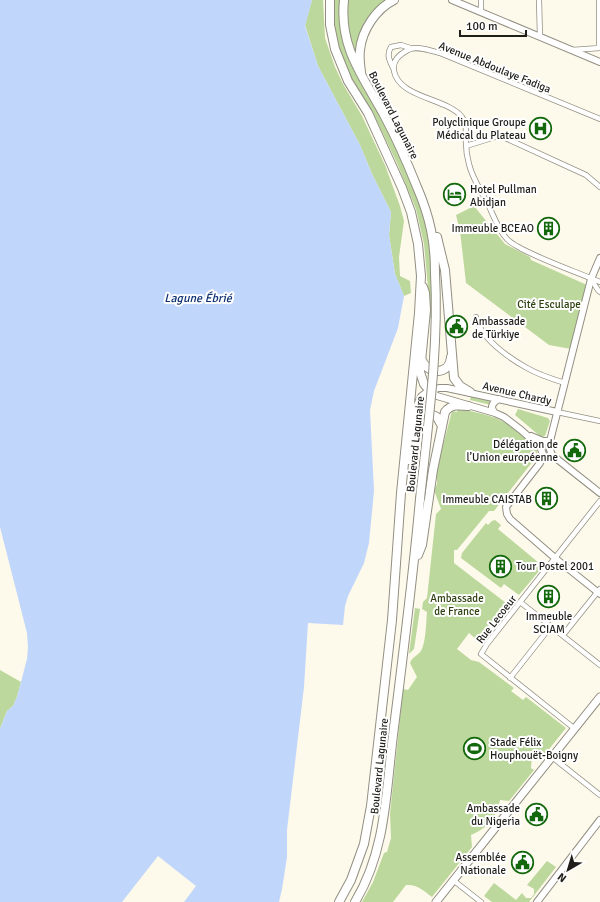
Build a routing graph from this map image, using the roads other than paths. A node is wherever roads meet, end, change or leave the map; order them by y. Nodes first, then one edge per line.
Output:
1 (330, 0) edge
2 (344, 0) edge
3 (394, 0) edge
4 (452, 0) edge
5 (481, 0) edge
6 (539, 0) edge
7 (599, 0) edge
8 (481, 12) junction
9 (540, 37) junction
10 (410, 48) junction
11 (600, 48) edge
12 (571, 50) junction
13 (600, 62) edge
14 (393, 68) junction
15 (361, 74) junction
16 (600, 119) edge
17 (466, 146) junction
18 (405, 157) junction
19 (600, 187) edge
20 (600, 258) edge
21 (421, 276) junction
22 (591, 279) junction
23 (600, 282) edge
24 (600, 292) edge
25 (476, 317) dead end
26 (451, 351) junction
27 (421, 357) junction
28 (565, 383) junction
29 (430, 391) junction
30 (470, 392) junction
31 (499, 399) junction
32 (468, 406) junction
33 (558, 412) junction
34 (495, 413) junction
35 (414, 421) junction
36 (600, 421) edge
37 (442, 426) junction
38 (521, 430) junction
39 (550, 440) junction
40 (552, 455) junction
41 (540, 463) junction
42 (401, 493) junction
43 (600, 493) edge
44 (600, 502) edge
45 (555, 558) junction
46 (414, 562) junction
47 (599, 591) edge
48 (520, 602) junction
49 (551, 626) junction
50 (563, 635) junction
51 (600, 665) edge
52 (510, 678) junction
53 (600, 697) edge
54 (575, 729) junction
55 (552, 757) junction
56 (600, 795) edge
57 (600, 820) edge
58 (453, 880) junction
59 (339, 902) edge
60 (355, 902) edge
61 (436, 902) edge
62 (481, 902) edge
63 (537, 902) edge

1 - 21 highway, Boulevard Lagunaire
2 - 15 highway, Boulevard Lagunaire
3 - 15 highway
4 - 8 street
5 - 8 street
6 - 9 street
7 - 11 street
8 - 9 street
9 - 12 street
10 - 14 street
10 - 14 street, Avenue Abdoulaye Fadiga
10 - 16 street, Avenue Abdoulaye Fadiga
11 - 12 street
12 - 13 street
14 - 17 street
15 - 18 highway, Boulevard Lagunaire
17 - 19 street
17 - 22 street
18 - 26 highway
18 - 46 highway, Boulevard Lagunaire, bridge
20 - 22 street
21 - 27 highway
21 - 42 highway, Boulevard Lagunaire
22 - 23 street
22 - 24 street
22 - 28 street
25 - 28 street
26 - 27 highway
26 - 30 highway
27 - 29 highway
28 - 33 street
29 - 30 street, Avenue Chardy
29 - 32 street
29 - 35 highway
30 - 31 street, Avenue Chardy
31 - 33 street, Avenue Chardy
31 - 34 street
32 - 34 street
32 - 37 highway
33 - 36 street, Avenue Chardy
33 - 39 street
34 - 38 street
35 - 37 highway
35 - 42 highway
37 - 46 highway
38 - 39 street
38 - 41 street
39 - 40 street
40 - 41 street
40 - 43 street
41 - 45 street
42 - 59 highway, Boulevard Lagunaire
44 - 45 street, Rue Lecoeur
45 - 47 street
45 - 48 street, Rue Lecoeur
46 - 60 highway, Boulevard Lagunaire
47 - 50 street
48 - 49 street
48 - 52 street, Rue Lecoeur
49 - 50 street
49 - 52 street
50 - 51 street
52 - 54 street, Rue Lecoeur
53 - 54 main road
54 - 55 main road
55 - 56 street
55 - 58 main road
57 - 63 street
58 - 61 main road
58 - 62 street

